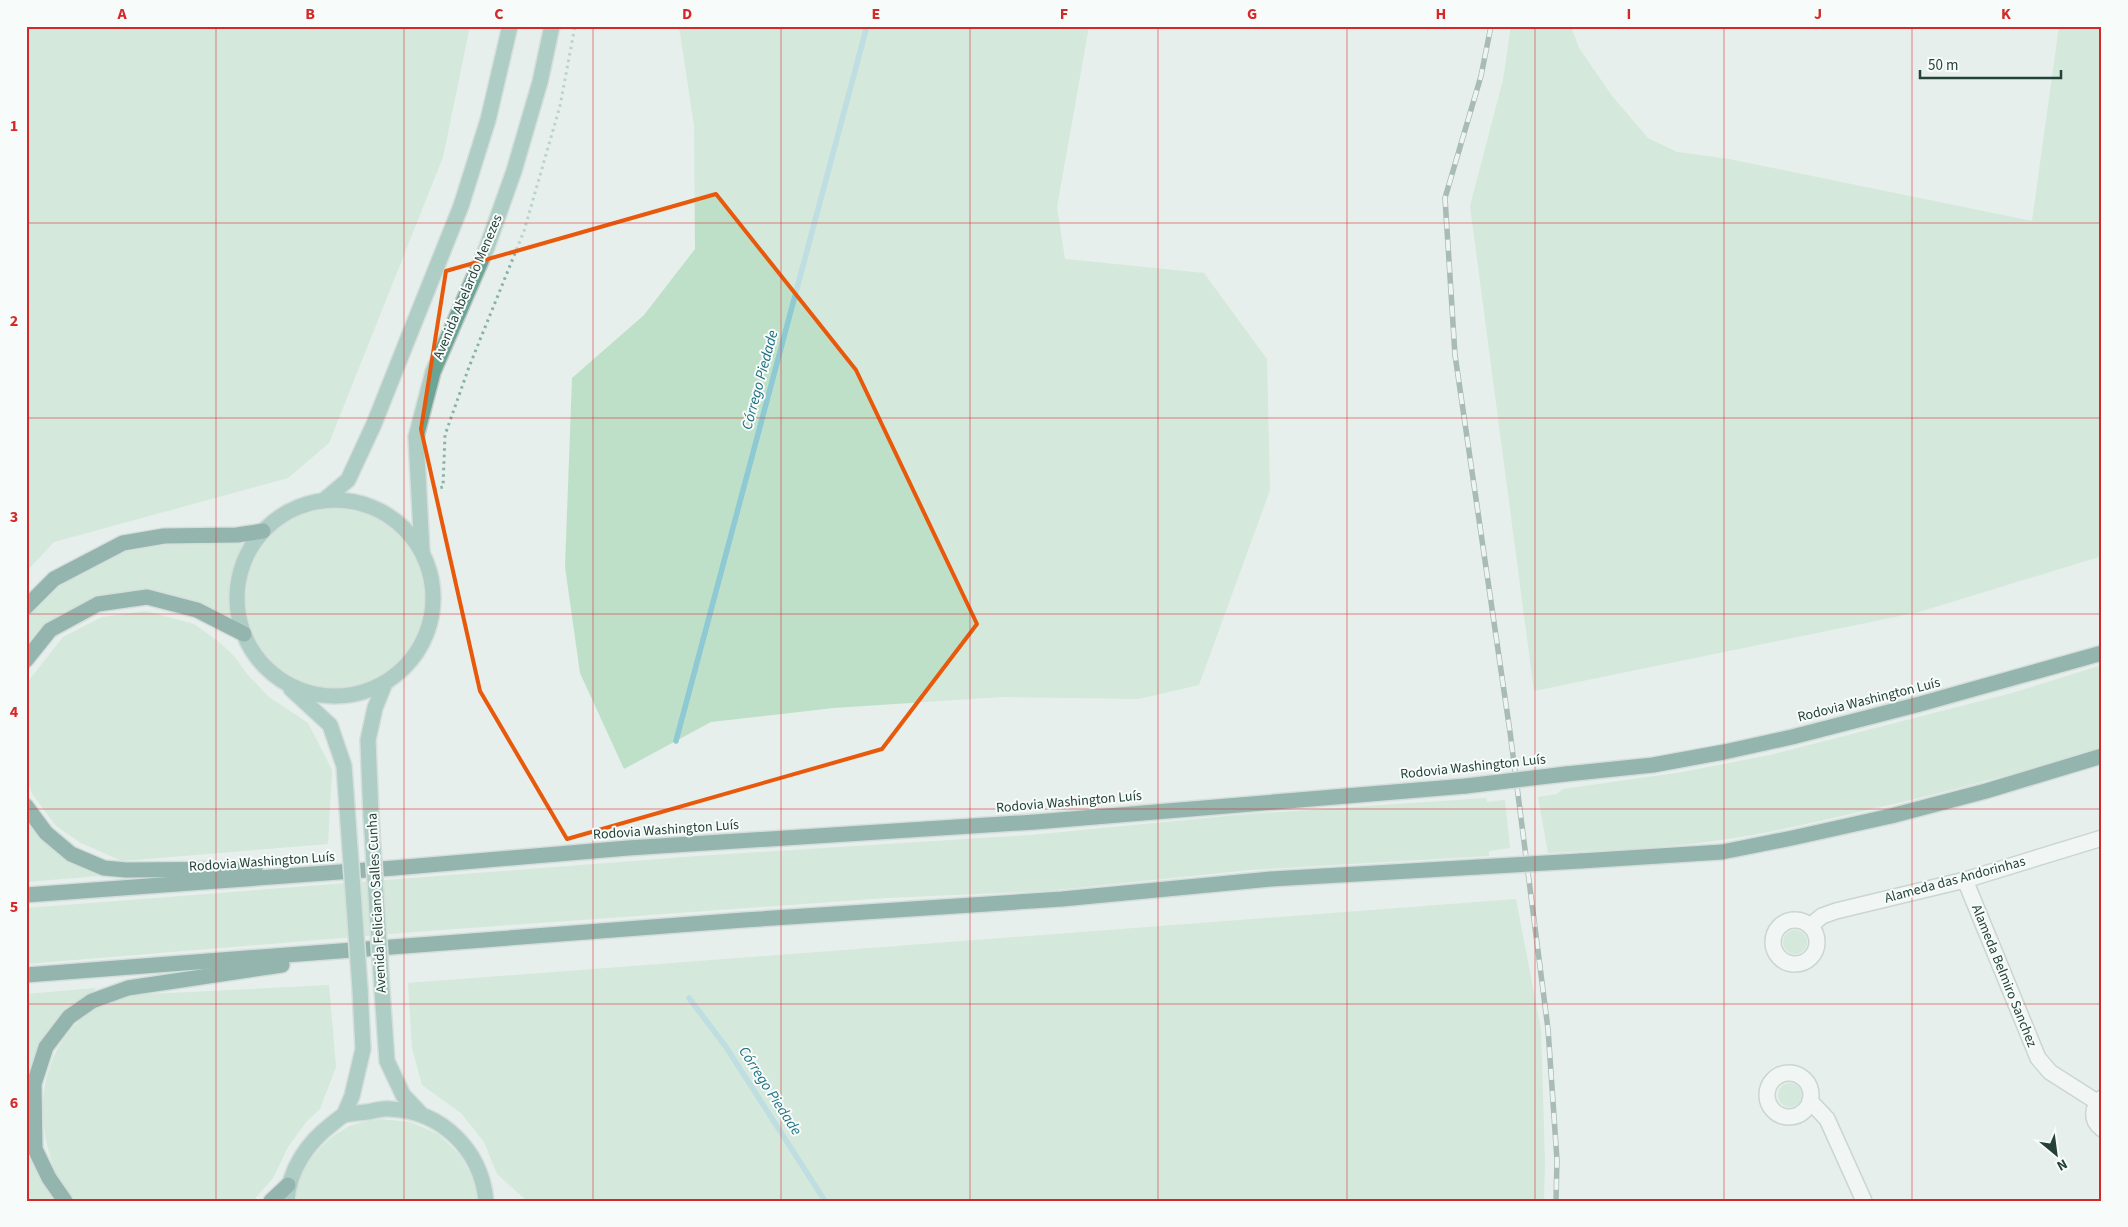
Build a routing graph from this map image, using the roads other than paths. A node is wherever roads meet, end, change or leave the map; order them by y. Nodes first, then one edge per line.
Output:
1 (510, 26) edge
2 (552, 26) edge
3 (323, 501) junction
4 (263, 531) junction
5 (422, 552) junction
6 (26, 607) edge
7 (244, 634) junction
8 (2102, 653) edge
9 (26, 660) edge
10 (282, 681) junction
11 (385, 683) junction
12 (2102, 756) edge
13 (26, 806) edge
14 (2102, 838) edge
15 (394, 868) junction
16 (1965, 880) junction
17 (26, 895) edge
18 (1810, 926) dead end
19 (404, 947) junction
20 (26, 974) edge
21 (2099, 1100) edge
22 (1810, 1101) dead end
23 (421, 1114) junction
24 (344, 1115) junction
25 (2102, 1129) edge
26 (484, 1182) junction
27 (288, 1185) junction
28 (65, 1201) edge
29 (271, 1201) edge
30 (287, 1201) edge
31 (486, 1201) edge
32 (496, 1201) edge
33 (1864, 1201) edge

1 - 3 main road
2 - 5 main road, Avenida Abelardo Menezes
3 - 4 main road
3 - 5 main road
4 - 6 highway
4 - 7 main road
5 - 11 main road
7 - 9 highway
7 - 10 main road
8 - 15 highway, Rodovia Washington Luís, bridge
10 - 11 main road
10 - 24 main road, Avenida Feliciano Salles Cunha, bridge
11 - 23 main road, Avenida Feliciano Salles Cunha, bridge
12 - 19 highway, bridge
13 - 15 highway
14 - 16 street, Alameda das Andorinhas
15 - 17 highway, Rodovia Washington Luís
16 - 18 street, Alameda das Andorinhas
16 - 21 street, Alameda Belmiro Sanchez
19 - 20 highway
19 - 28 highway
21 - 25 street, Alameda Belmiro Sanchez
22 - 33 street
23 - 24 main road
23 - 26 main road
24 - 27 main road
26 - 31 main road
26 - 32 main road
27 - 29 highway
27 - 30 main road

